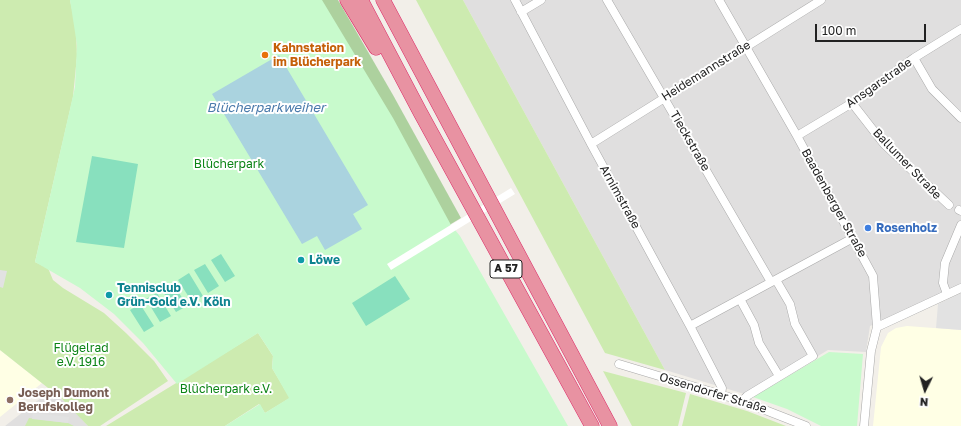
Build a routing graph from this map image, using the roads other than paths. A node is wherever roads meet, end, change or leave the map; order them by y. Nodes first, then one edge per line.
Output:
1 (347, 0) edge
2 (361, 0) edge
3 (515, 0) edge
4 (541, 0) edge
5 (608, 0) edge
6 (719, 0) edge
7 (821, 0) edge
8 (384, 1) edge
9 (521, 12) junction
10 (961, 29) edge
11 (745, 47) junction
12 (914, 58) junction
13 (664, 97) junction
14 (852, 103) junction
15 (420, 112) junction
16 (961, 118) edge
17 (797, 136) junction
18 (591, 144) junction
19 (949, 205) dead end
20 (961, 225) edge
21 (853, 238) junction
22 (773, 281) junction
23 (961, 288) edge
24 (947, 294) junction
25 (740, 299) junction
26 (690, 326) junction
27 (877, 327) junction
28 (619, 364) dead end
29 (779, 376) junction
30 (721, 395) junction
31 (742, 401) junction
32 (592, 426) edge
33 (610, 426) edge
34 (806, 426) edge
35 (864, 426) edge

1 - 15 highway
2 - 15 highway, A 57
3 - 9 street, Arnimstraße
4 - 9 street
5 - 13 street, Tieckstraße
6 - 11 street, Baadenberger Straße
7 - 11 street, Heidemannstraße
8 - 33 highway, A 57
9 - 18 street, Arnimstraße
10 - 12 street, Ansgarstraße
11 - 13 street, Heidemannstraße
11 - 17 street, Baadenberger Straße
12 - 14 street, Ansgarstraße
12 - 16 street
13 - 18 street, Heidemannstraße
13 - 22 street, Tieckstraße
14 - 17 street, Ansgarstraße
14 - 19 street, Ballumer Straße
15 - 32 highway, A 57
17 - 21 street, Baadenberger Straße
18 - 26 street, Arnimstraße
20 - 24 street
21 - 22 street
21 - 27 street, Baadenberger Straße
22 - 25 street
22 - 29 street, Tieckstraße
23 - 24 street
24 - 27 street
25 - 26 street
25 - 29 street
26 - 30 street, Arnimstraße
27 - 35 street, Baadenberger Straße
28 - 30 street, Ossendorfer Straße
29 - 31 street
30 - 31 street, Ossendorfer Straße
31 - 34 street, Ossendorfer Straße

